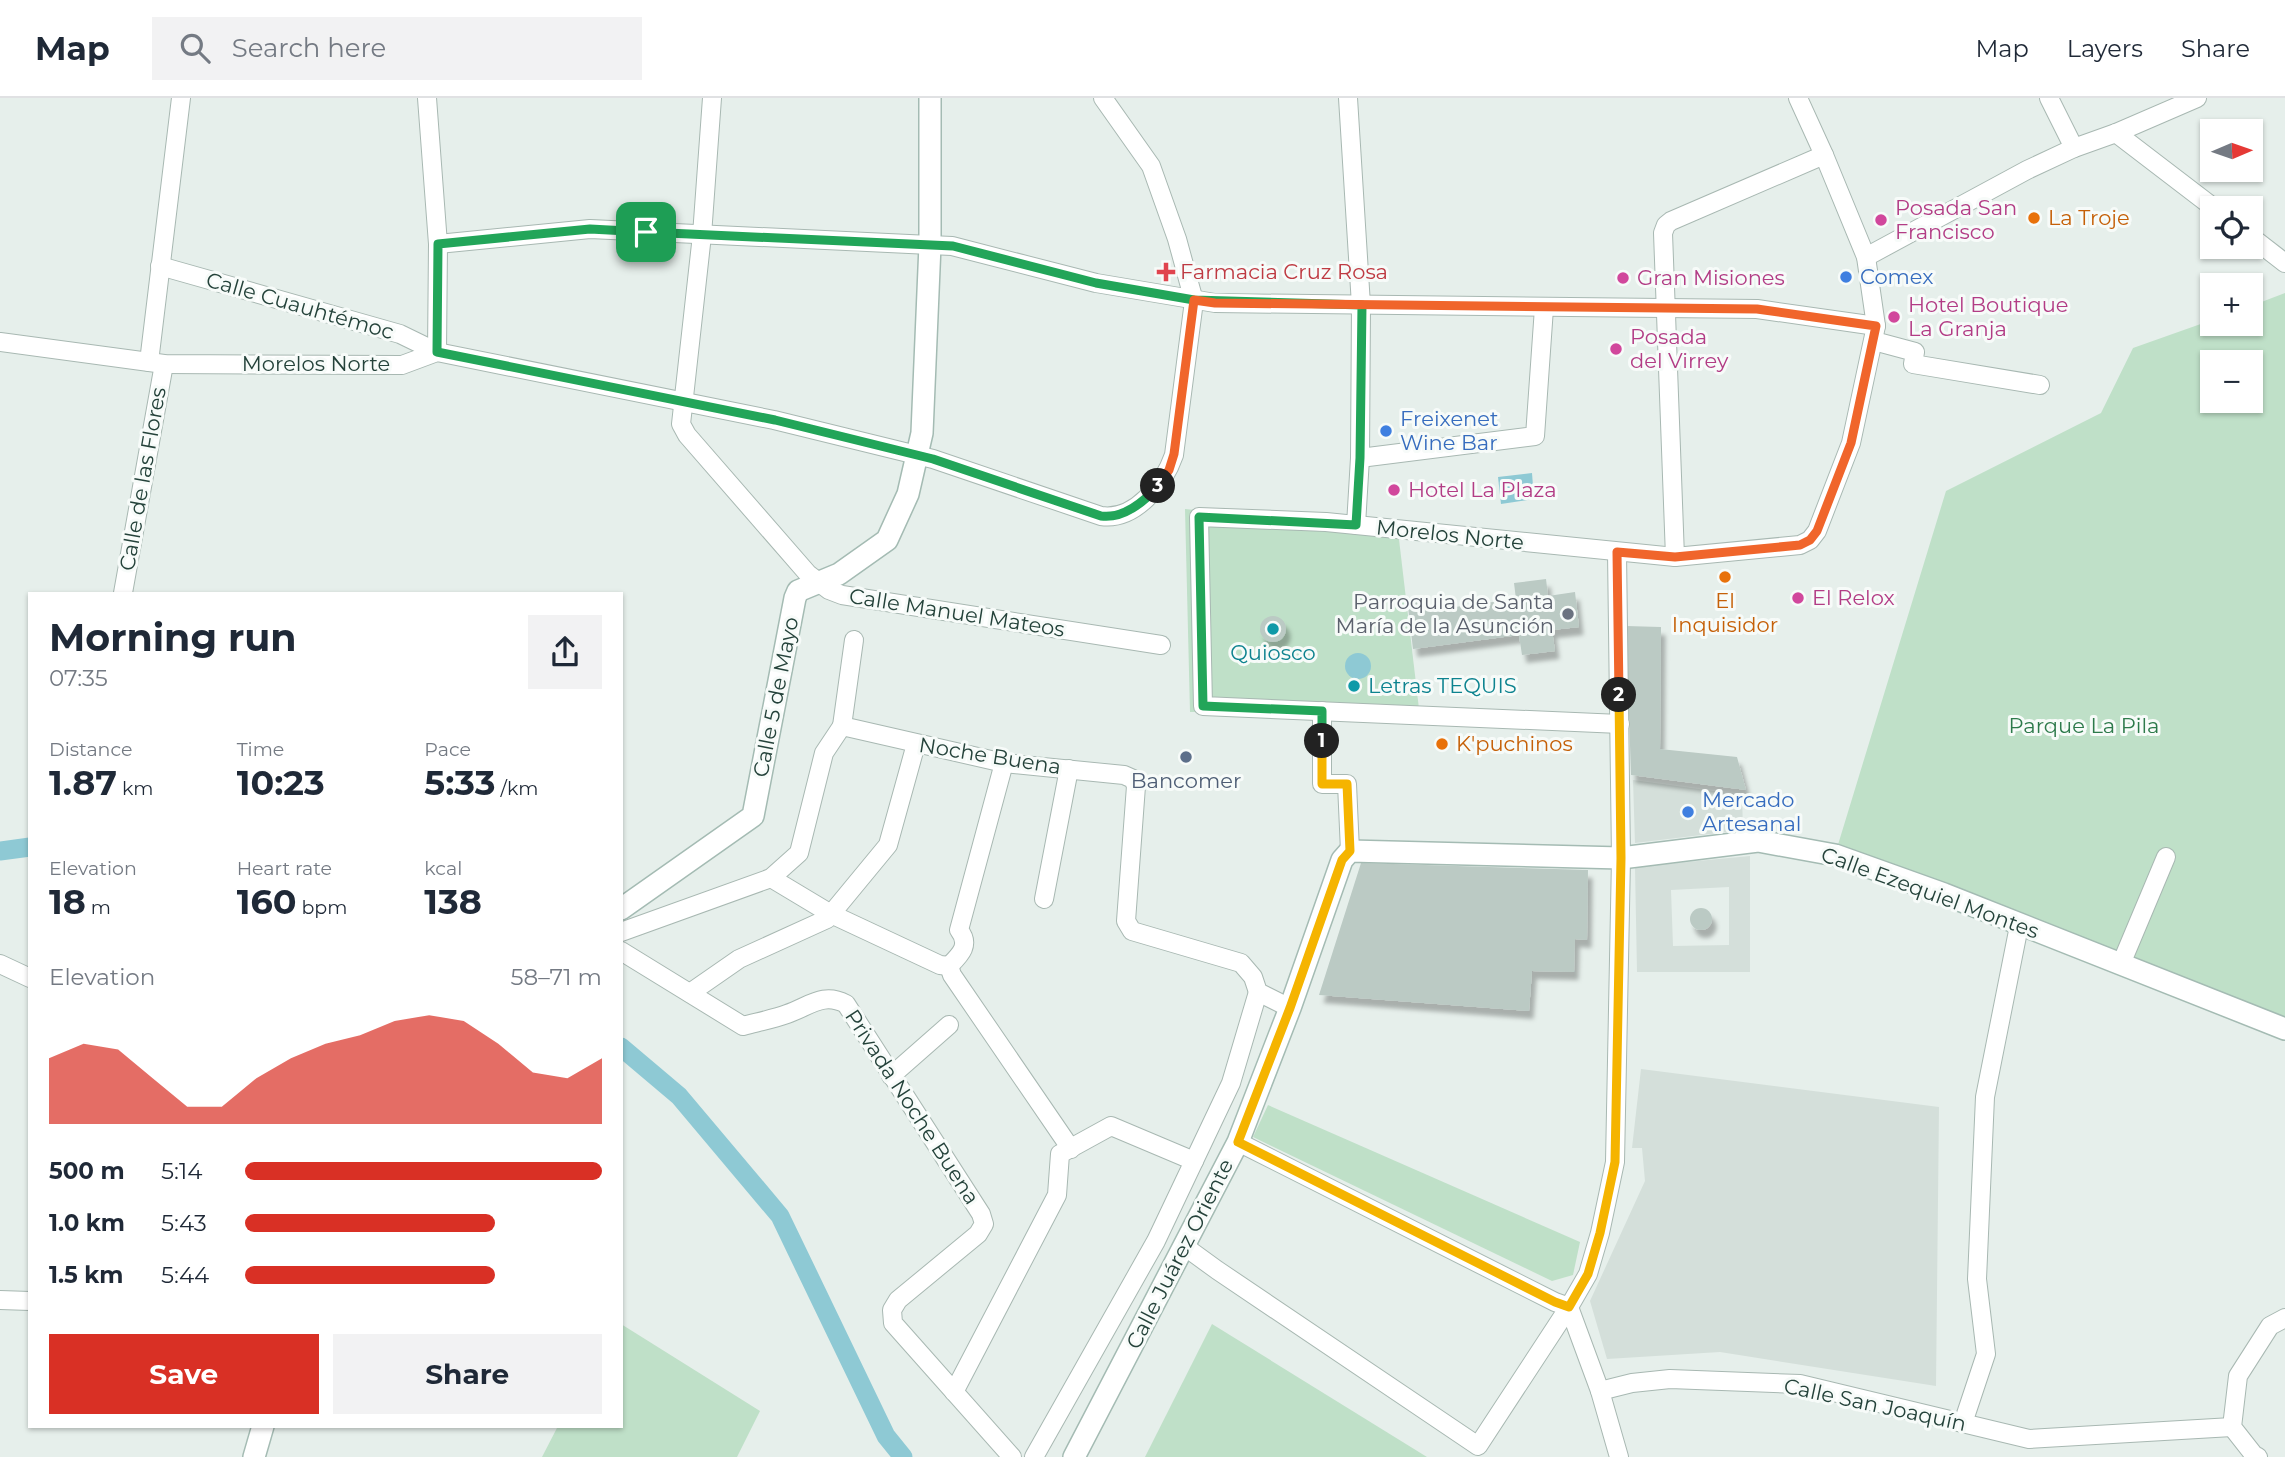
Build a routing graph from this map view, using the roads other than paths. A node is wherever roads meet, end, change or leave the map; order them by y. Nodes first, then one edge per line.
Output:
1 (181, 98) edge
2 (427, 98) edge
3 (712, 98) edge
4 (930, 98) edge
5 (1103, 98) edge
6 (1348, 98) edge
7 (1798, 98) edge
8 (2049, 98) edge
9 (2197, 98) edge
10 (2116, 133) junction
11 (2074, 148) junction
12 (1824, 155) junction
13 (2200, 197) edge
14 (702, 235) junction
15 (438, 244) junction
16 (930, 245) junction
17 (2263, 246) edge
18 (1866, 257) junction
19 (2285, 263) edge
20 (160, 266) junction
21 (1194, 300) junction
22 (1362, 305) junction
23 (1544, 308) junction
24 (1664, 308) junction
25 (1875, 334) junction
26 (0, 342) edge
27 (437, 352) junction
28 (157, 363) junction
29 (2040, 385) dead end
30 (683, 402) junction
31 (916, 456) junction
32 (1360, 458) junction
33 (1356, 525) junction
34 (1617, 552) junction
35 (1675, 557) junction
36 (818, 582) junction
37 (123, 592) edge
38 (854, 640) dead end
39 (1161, 645) dead end
40 (1322, 711) junction
41 (1620, 724) junction
42 (842, 726) junction
43 (916, 744) junction
44 (1004, 763) junction
45 (1069, 769) junction
46 (1350, 851) junction
47 (2166, 857) dead end
48 (1621, 858) junction
49 (771, 878) junction
50 (1044, 900) dead end
51 (623, 908) edge
52 (831, 914) junction
53 (2019, 926) junction
54 (623, 931) edge
55 (623, 952) edge
56 (0, 964) edge
57 (2121, 964) junction
58 (949, 966) junction
59 (28, 977) edge
60 (1258, 992) junction
61 (690, 993) junction
62 (1290, 1008) junction
63 (949, 1025) dead end
64 (2285, 1029) edge
65 (891, 1076) junction
66 (1238, 1142) junction
67 (1065, 1151) junction
68 (1194, 1161) junction
69 (1184, 1246) junction
70 (0, 1300) edge
71 (28, 1301) edge
72 (1569, 1307) junction
73 (2285, 1318) edge
74 (1600, 1391) junction
75 (954, 1392) junction
76 (1963, 1423) junction
77 (2232, 1427) junction
78 (261, 1428) edge
79 (254, 1457) edge
80 (1012, 1457) edge
81 (1034, 1457) edge
82 (1074, 1457) edge
83 (1619, 1457) edge
84 (2258, 1457) edge

1 - 20 street, Calle de las Flores
2 - 15 street
3 - 14 street, Calle Manuel Mateos
4 - 16 street, Calle 5 de Mayo
5 - 21 street
6 - 22 street
7 - 12 street
8 - 11 street
9 - 10 street
10 - 11 street
10 - 13 street
11 - 18 street
12 - 18 street
12 - 24 street
14 - 15 street
14 - 16 street
14 - 30 street, Calle Manuel Mateos
15 - 27 street
16 - 21 street
16 - 31 street, Calle 5 de Mayo
17 - 19 street
18 - 25 street
20 - 27 street, Calle Cuauhtémoc
20 - 28 street, Calle de las Flores
21 - 22 street
21 - 31 street
22 - 23 street
22 - 32 street
23 - 24 street
23 - 32 street
24 - 25 street
24 - 35 street
25 - 29 street
25 - 35 street, Morelos Norte
26 - 28 street, Morelos Norte
27 - 28 street, Morelos Norte
27 - 30 street
28 - 37 street, Calle de las Flores
30 - 31 street
30 - 36 street, Calle Manuel Mateos
31 - 36 street, Calle 5 de Mayo
32 - 33 street
33 - 34 street, Morelos Norte
33 - 40 street, Morelos Norte
34 - 35 street, Morelos Norte
34 - 41 street
36 - 39 street, Calle Manuel Mateos
36 - 51 street, Calle 5 de Mayo
38 - 42 street
40 - 41 street
40 - 46 street
41 - 48 street
42 - 43 street, Noche Buena
42 - 49 street
43 - 44 street, Noche Buena
43 - 52 street
44 - 45 street, Noche Buena
44 - 58 street
45 - 50 street
45 - 60 street, Noche Buena
46 - 48 street, Calle Ezequiel Montes
46 - 62 street, Calle Juárez Oriente
47 - 57 street
48 - 53 street, Calle Ezequiel Montes
48 - 72 street
49 - 52 street
49 - 54 street
52 - 58 street
52 - 61 street
53 - 57 street, Calle Ezequiel Montes
53 - 76 street
55 - 61 street, Privada Noche Buena
56 - 59 street
57 - 64 street, Calle Ezequiel Montes
58 - 67 street
60 - 62 street
60 - 68 street
61 - 65 street, Privada Noche Buena
62 - 66 street, Calle Juárez Oriente
63 - 65 street
65 - 75 street, Privada Noche Buena
66 - 69 street, Calle Juárez Oriente
66 - 72 street
67 - 68 street
67 - 75 street
68 - 81 street
69 - 72 street
69 - 82 street, Calle Juárez Oriente
70 - 71 street
72 - 74 street
73 - 77 street
74 - 76 street, Calle San Joaquín
74 - 83 street
75 - 80 street, Privada Noche Buena
76 - 77 street, Calle San Joaquín
77 - 84 street
78 - 79 street

